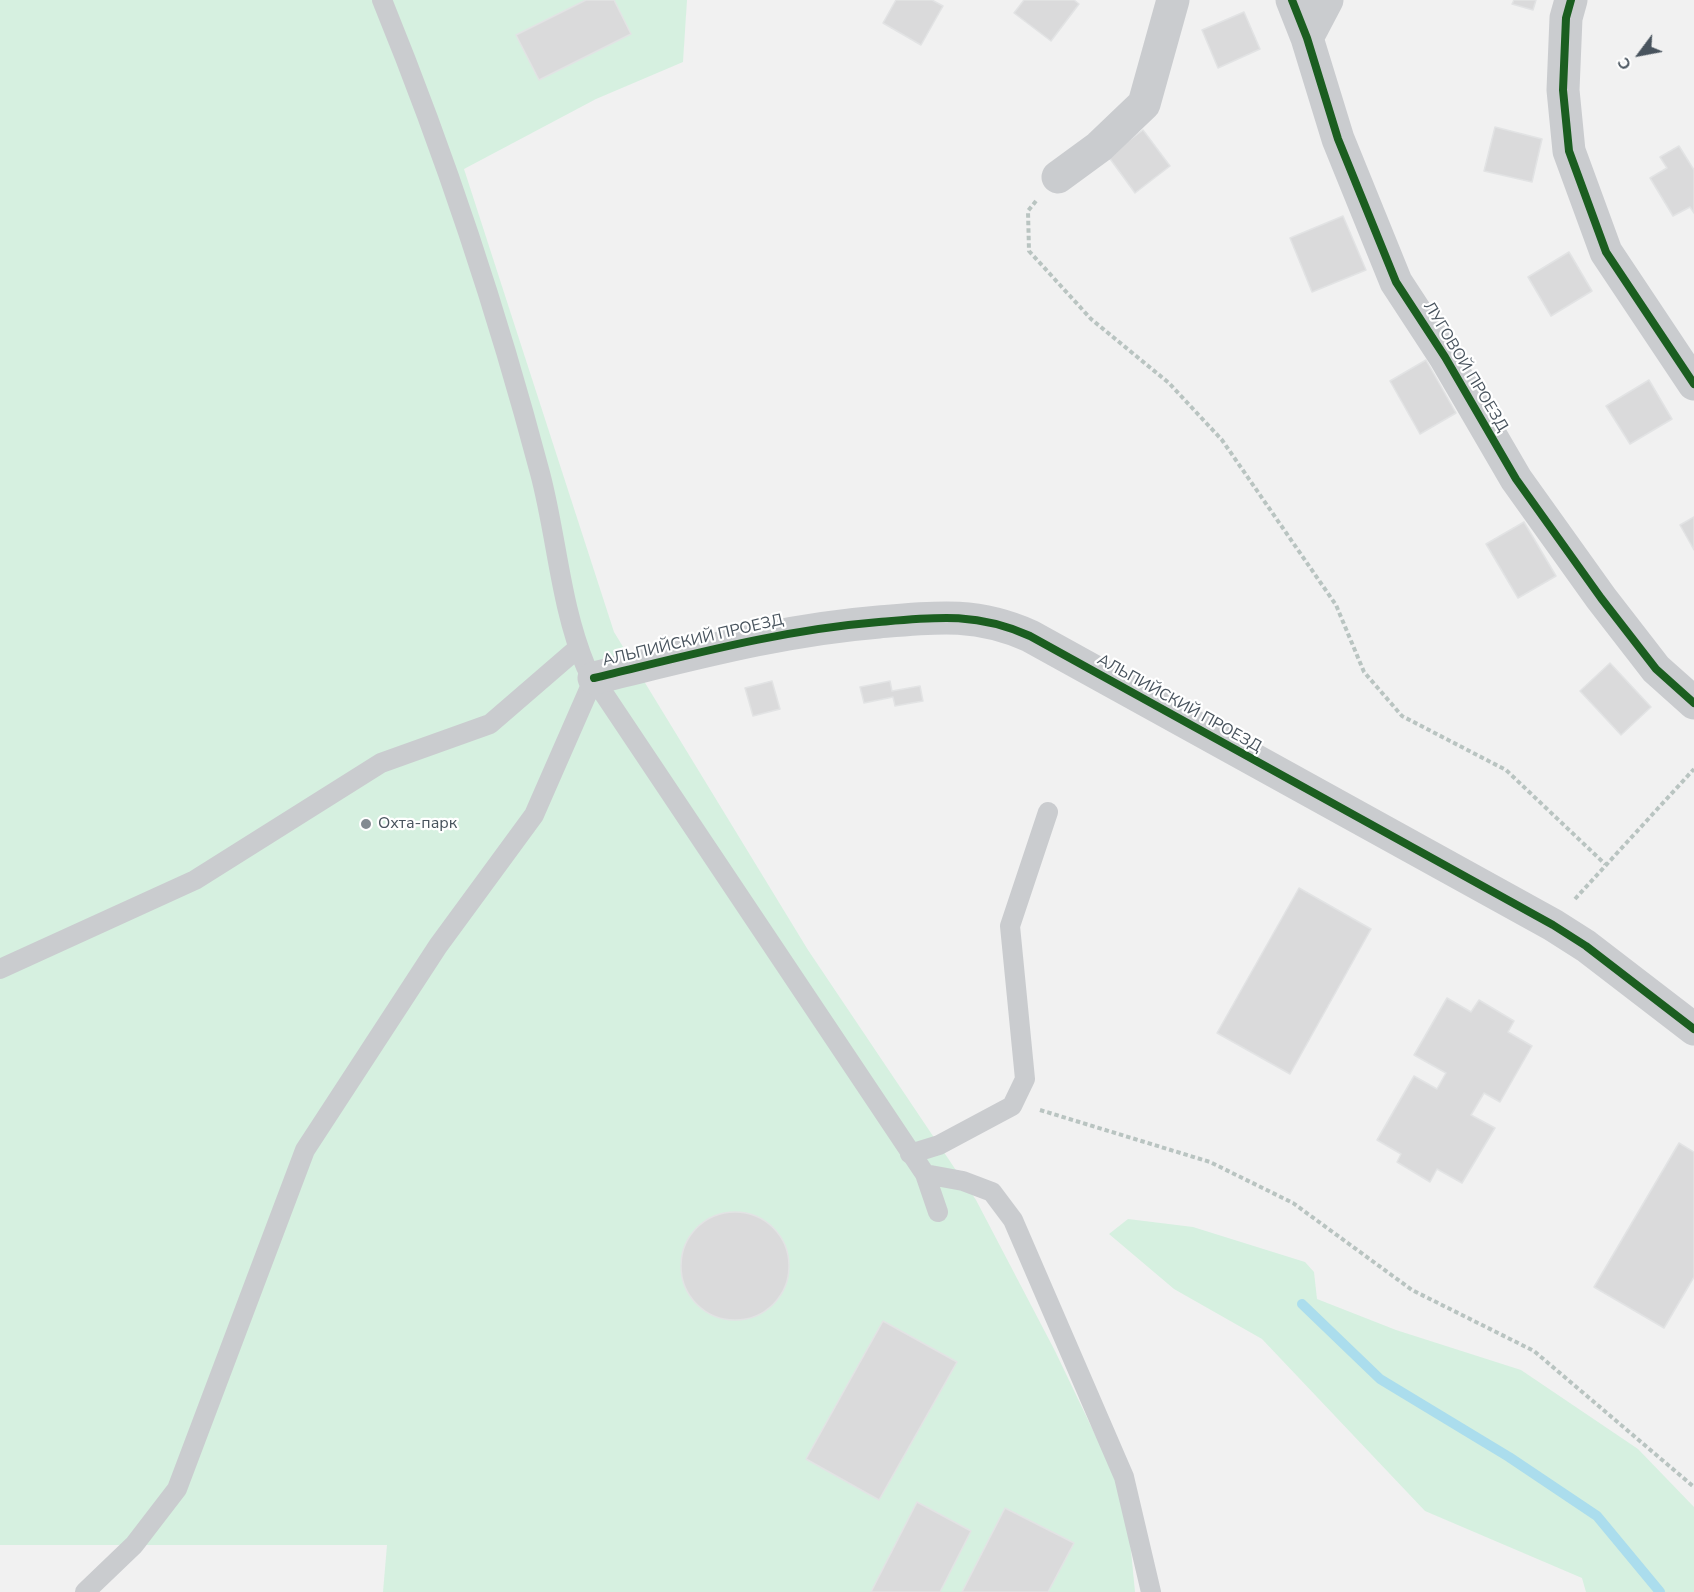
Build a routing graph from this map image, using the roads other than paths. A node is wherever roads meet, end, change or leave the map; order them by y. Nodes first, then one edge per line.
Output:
1 (382, 0) edge
2 (1173, 0) edge
3 (1292, 0) edge
4 (1327, 0) edge
5 (1571, 0) edge
6 (1307, 38) junction
7 (1058, 177) road end
8 (1694, 384) edge
9 (578, 648) junction
10 (594, 678) junction
11 (1694, 703) edge
12 (1048, 812) dead end
13 (0, 969) edge
14 (1694, 1029) edge
15 (910, 1154) junction
16 (925, 1174) junction
17 (938, 1212) dead end
18 (85, 1592) edge
19 (1152, 1592) edge

1 - 9 lane
2 - 7 street
3 - 6 street, ЛУГОВОЙ ПРОЕЗД
4 - 6 street
5 - 8 street
6 - 11 street, ЛУГОВОЙ ПРОЕЗД
9 - 10 lane
9 - 13 lane
10 - 14 street, АЛЬПИЙСКИЙ ПРОЕЗД
10 - 15 lane
10 - 18 lane
12 - 15 lane
15 - 16 lane
16 - 17 lane
16 - 19 lane

